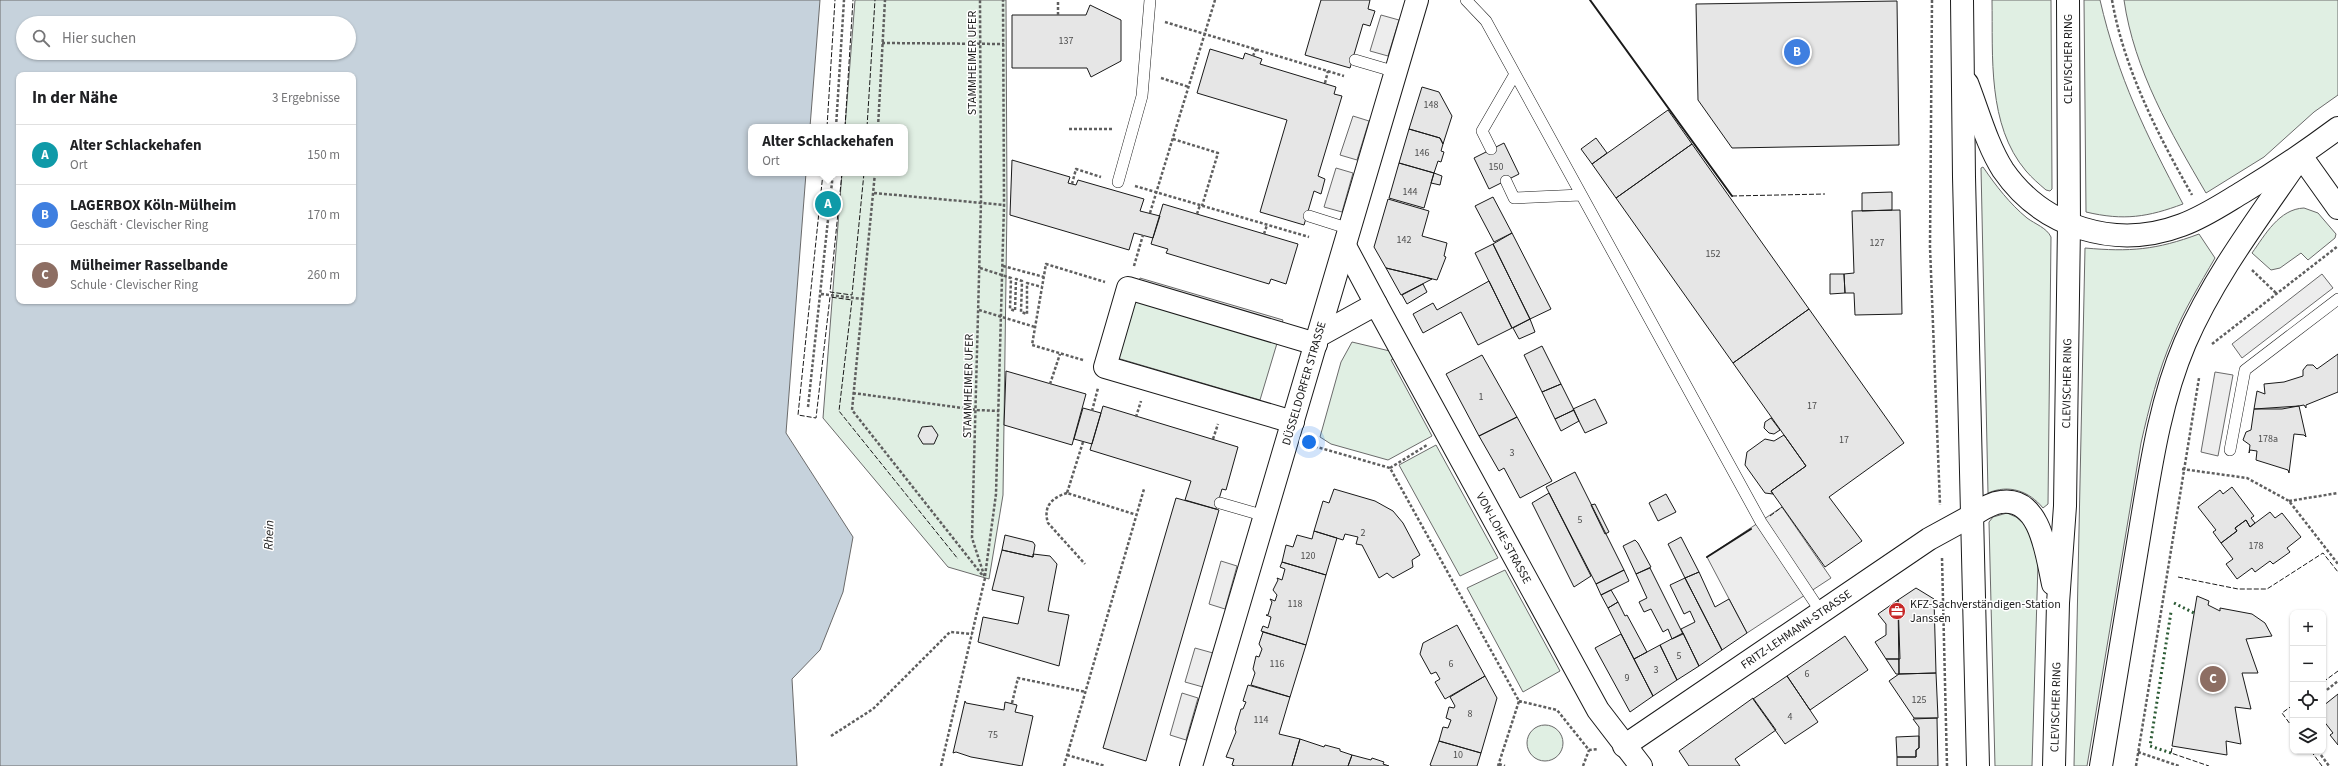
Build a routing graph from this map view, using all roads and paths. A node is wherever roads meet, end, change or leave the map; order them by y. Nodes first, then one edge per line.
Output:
1 (844, 0) edge
2 (885, 0) edge
3 (980, 0) edge
4 (1003, 0) edge
5 (1058, 0) edge
6 (1150, 0) edge
7 (1215, 0) edge
8 (1417, 0) edge
9 (1466, 0) edge
10 (1932, 0) edge
11 (1962, 0) edge
12 (2068, 0) edge
13 (2112, 0) edge
14 (1058, 15) dead end
15 (1149, 17) junction
16 (1205, 34) junction
17 (882, 43) junction
18 (981, 44) junction
19 (1004, 44) junction
20 (1256, 49) junction
21 (1254, 56) dead end
22 (1355, 60) dead end
23 (1962, 69) junction
24 (1328, 71) junction
25 (1396, 72) junction
26 (1144, 74) junction
27 (1515, 74) junction
28 (1347, 76) dead end
29 (1325, 83) dead end
30 (1189, 87) junction
31 (836, 124) edge
32 (878, 124) edge
33 (2338, 128) edge
34 (1069, 129) dead end
35 (1133, 129) junction
36 (1173, 140) junction
37 (1491, 150) dead end
38 (2301, 156) junction
39 (833, 176) edge
40 (875, 176) edge
41 (1506, 181) dead end
42 (1118, 182) junction
43 (1072, 184) dead end
44 (874, 192) junction
45 (1156, 192) junction
46 (1581, 195) junction
47 (981, 202) junction
48 (1004, 205) junction
49 (1201, 205) junction
50 (2338, 208) edge
51 (1150, 213) dead end
52 (1197, 214) dead end
53 (1309, 216) dead end
54 (2203, 216) junction
55 (1267, 225) junction
56 (2069, 225) junction
57 (1264, 234) dead end
58 (1143, 235) dead end
59 (1303, 235) dead end
60 (1347, 238) junction
61 (2338, 246) edge
62 (2234, 255) junction
63 (1003, 266) junction
64 (980, 268) junction
65 (1003, 275) junction
66 (1044, 278) junction
67 (1042, 287) junction
68 (1128, 288) junction
69 (2276, 293) junction
70 (821, 294) junction
71 (2338, 298) edge
72 (863, 299) junction
73 (1376, 304) junction
74 (979, 310) junction
75 (1002, 317) junction
76 (1035, 327) junction
77 (1317, 340) junction
78 (2210, 348) dead end
79 (1060, 354) junction
80 (1105, 367) junction
81 (2200, 373) dead end
82 (1050, 384) dead end
83 (853, 393) junction
84 (808, 407) dead end
85 (977, 410) junction
86 (999, 411) junction
87 (1290, 431) junction
88 (1447, 433) junction
89 (1083, 442) dead end
90 (2230, 450) dead end
91 (1390, 468) junction
92 (2182, 469) junction
93 (1144, 489) dead end
94 (1067, 493) junction
95 (2338, 493) edge
96 (2288, 501) junction
97 (1220, 503) dead end
98 (1137, 515) junction
99 (1265, 516) junction
100 (1971, 516) junction
101 (1941, 532) junction
102 (1086, 564) dead end
103 (2338, 564) edge
104 (985, 578) junction
105 (2058, 603) junction
106 (1821, 612) junction
107 (972, 634) junction
108 (2338, 681) edge
109 (2326, 691) edge
110 (1086, 692) junction
111 (1519, 701) junction
112 (1012, 703) dead end
113 (831, 736) dead end
114 (1624, 746) junction
115 (1589, 750) junction
116 (2138, 752) junction
117 (2320, 754) edge
118 (1068, 755) junction
119 (1499, 765) edge
120 (941, 766) edge
121 (1064, 766) edge
122 (1105, 766) edge
123 (1191, 766) edge
124 (1505, 766) edge
125 (1583, 766) edge
126 (1641, 766) edge
127 (1947, 766) edge
128 (1978, 766) edge
129 (2054, 766) edge
130 (2101, 766) edge
131 (2136, 766) edge
132 (2179, 766) edge
133 (2329, 766) edge

1 - 31 path
2 - 17 path
3 - 18 path, STAMMHEIMER UFER
4 - 19 path
5 - 14 path
6 - 15 lane
7 - 16 path
8 - 25 main road, DÜSSELDORFER STRASSE
9 - 27 lane
10 - 101 path
11 - 23 main road
12 - 56 main road, CLEVISCHER RING
13 - 54 path
15 - 16 path
15 - 26 lane
16 - 20 path
16 - 30 path
17 - 18 path
17 - 32 path
18 - 19 path
18 - 47 path, STAMMHEIMER UFER
19 - 48 path
20 - 21 path
20 - 24 path
22 - 25 lane
23 - 56 main road
23 - 100 main road
24 - 28 path
24 - 29 path
25 - 60 main road, DÜSSELDORFER STRASSE
26 - 30 path
26 - 35 lane
27 - 37 lane
27 - 46 lane
30 - 36 path
33 - 38 main road
34 - 35 path
35 - 42 lane
36 - 45 path
36 - 49 path
38 - 50 main road
38 - 54 main road
38 - 62 main road
39 - 70 path
40 - 44 path
41 - 46 lane
42 - 43 path
42 - 45 path
44 - 47 path
44 - 72 path
45 - 49 path
45 - 51 path
46 - 106 lane
47 - 48 path
47 - 64 path, STAMMHEIMER UFER
48 - 63 path
49 - 52 path
49 - 55 path
53 - 60 lane
54 - 56 main road
55 - 57 path
55 - 59 path
56 - 105 main road, CLEVISCHER RING
58 - 68 path
60 - 73 main road, VON-LOHE-STRASSE
60 - 77 main road, DÜSSELDORFER STRASSE
61 - 69 path
62 - 69 path
62 - 130 main road
63 - 65 path
63 - 66 path
64 - 65 path
64 - 74 path, STAMMHEIMER UFER
65 - 67 path
65 - 75 path
66 - 67 path
66 - 68 path
67 - 76 path
68 - 77 main road
68 - 80 main road
69 - 78 path
70 - 72 path
70 - 84 path
71 - 90 lane
72 - 83 path
73 - 77 main road
73 - 88 main road, VON-LOHE-STRASSE
74 - 75 path
74 - 85 path, STAMMHEIMER UFER
75 - 76 path
75 - 86 path
76 - 79 path
77 - 87 main road, DÜSSELDORFER STRASSE
79 - 80 path
79 - 82 path
80 - 87 main road
81 - 92 path
83 - 85 path
83 - 104 path
85 - 86 path
85 - 104 path, STAMMHEIMER UFER
86 - 104 path
87 - 91 path
87 - 99 main road, DÜSSELDORFER STRASSE
88 - 91 path
88 - 114 main road, VON-LOHE-STRASSE
89 - 94 path
91 - 111 path
92 - 96 path
92 - 116 path
93 - 98 path
94 - 98 path
94 - 102 path
95 - 96 path
96 - 103 path
97 - 99 lane
98 - 110 path
99 - 123 main road, DÜSSELDORFER STRASSE
100 - 101 main road, FRITZ-LEHMANN-STRASSE
100 - 105 main road, FRITZ-LEHMANN-STRASSE
100 - 128 main road
101 - 106 main road, FRITZ-LEHMANN-STRASSE
101 - 127 path
104 - 107 path
105 - 129 main road, CLEVISCHER RING
106 - 114 main road, FRITZ-LEHMANN-STRASSE
107 - 113 path
107 - 120 path
108 - 109 path
110 - 112 path
110 - 118 path
111 - 115 path
111 - 119 path
114 - 115 path
114 - 126 main road, VON-LOHE-STRASSE
115 - 125 path
116 - 131 path
116 - 132 path
117 - 133 path
118 - 121 path
118 - 122 path
119 - 124 path

